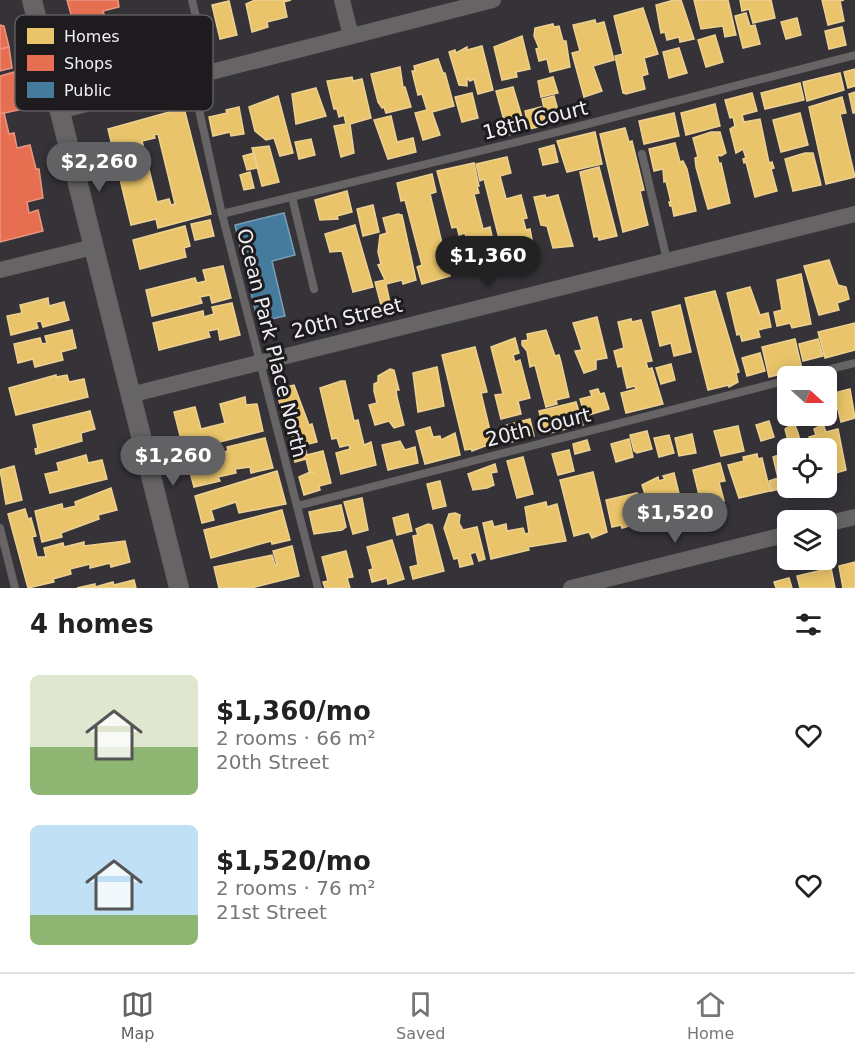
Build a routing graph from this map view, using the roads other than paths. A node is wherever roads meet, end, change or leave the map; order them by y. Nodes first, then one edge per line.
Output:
1 (32, 0) edge
2 (192, 0) edge
3 (342, 0) edge
4 (493, 0) edge
5 (36, 15) edge
6 (196, 15) edge
7 (351, 36) junction
8 (855, 55) edge
9 (213, 71) edge
10 (59, 111) edge
11 (198, 111) edge
12 (642, 154) dead end
13 (292, 197) junction
14 (222, 214) junction
15 (855, 214) edge
16 (93, 247) junction
17 (667, 260) junction
18 (0, 270) edge
19 (314, 289) dead end
20 (260, 361) junction
21 (855, 363) edge
22 (837, 367) edge
23 (777, 383) edge
24 (130, 395) junction
25 (297, 506) junction
26 (855, 517) edge
27 (837, 521) edge
28 (0, 528) edge
29 (777, 537) edge
30 (15, 588) edge
31 (179, 588) edge
32 (318, 588) edge
33 (571, 588) edge

1 - 5 street
2 - 6 lane, Ocean Park Place North
3 - 7 street
4 - 7 street
7 - 9 street
8 - 13 lane, 18th Court
10 - 16 street
11 - 14 lane, Ocean Park Place North
12 - 17 lane
13 - 14 lane, 18th Court
13 - 19 lane
14 - 20 lane, Ocean Park Place North
15 - 17 street, 20th Street
16 - 18 street
16 - 24 street
17 - 20 street, 20th Street
20 - 24 street, 20th Street
20 - 25 lane, Ocean Park Place North
21 - 22 lane
23 - 25 lane, 20th Court
24 - 31 street
25 - 32 lane, Ocean Park Place North
26 - 27 street
28 - 30 lane
29 - 33 street

